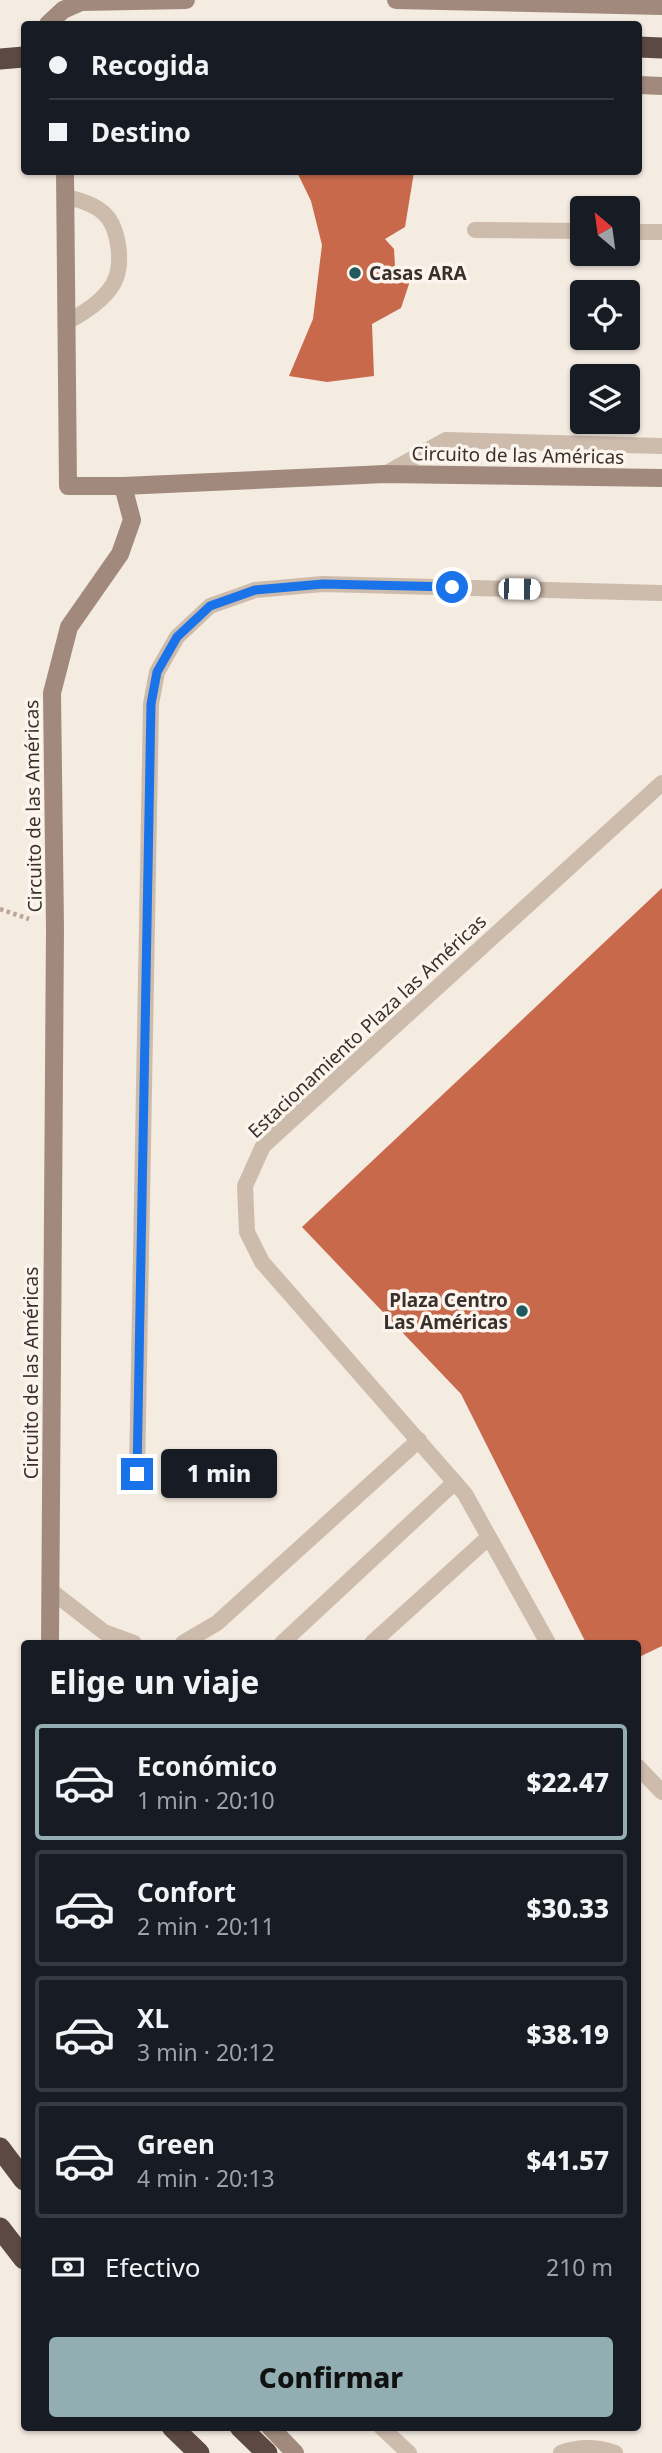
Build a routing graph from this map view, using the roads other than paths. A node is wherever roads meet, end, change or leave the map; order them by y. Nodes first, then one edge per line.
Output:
1 (186, 0) edge
2 (396, 0) edge
3 (81, 1) edge
4 (662, 6) edge
5 (51, 21) edge
6 (642, 47) edge
7 (662, 48) edge
8 (21, 57) edge
9 (0, 59) edge
10 (642, 85) edge
11 (662, 86) edge
12 (65, 175) edge
13 (66, 197) junction
14 (475, 230) dead end
15 (570, 231) edge
16 (640, 232) edge
17 (662, 232) edge
18 (67, 322) junction
19 (662, 446) edge
20 (385, 474) junction
21 (662, 478) edge
22 (124, 486) junction
23 (662, 593) edge
24 (662, 783) edge
25 (419, 1440) junction
26 (137, 1474) dead end
27 (455, 1482) junction
28 (489, 1536) junction
29 (50, 1590) junction
30 (50, 1640) edge
31 (126, 1640) edge
32 (188, 1640) edge
33 (285, 1640) edge
34 (375, 1640) edge
35 (546, 1640) edge
36 (641, 1770) edge
37 (662, 1792) edge
38 (0, 2148) edge
39 (21, 2176) edge
40 (0, 2228) edge
41 (21, 2255) edge
42 (176, 2431) edge
43 (244, 2431) edge
44 (274, 2431) edge
45 (385, 2431) edge
46 (199, 2453) edge
47 (267, 2453) edge
48 (295, 2453) edge
49 (409, 2453) edge
50 (561, 2453) edge
51 (615, 2453) edge

1 - 3 main road
2 - 4 main road
3 - 5 main road
6 - 7 highway
8 - 9 highway
10 - 11 main road
12 - 13 main road
13 - 18 main road
13 - 18 lane
14 - 15 lane
16 - 17 lane
18 - 22 main road
19 - 20 lane
20 - 21 main road, Circuito de las Américas
20 - 22 main road, Circuito de las Américas
22 - 29 main road, Circuito de las Américas
23 - 26 lane
24 - 25 lane, Estacionamiento Plaza las Américas
25 - 27 lane, Estacionamiento Plaza las Américas
25 - 32 lane
27 - 28 lane, Estacionamiento Plaza las Américas
27 - 33 lane
28 - 34 lane
28 - 35 lane, Estacionamiento Plaza las Américas
29 - 30 main road, Circuito de las Américas
29 - 31 lane
36 - 37 lane
38 - 39 highway
40 - 41 highway
42 - 46 highway
43 - 47 highway
44 - 48 main road
45 - 49 lane
50 - 51 lane

